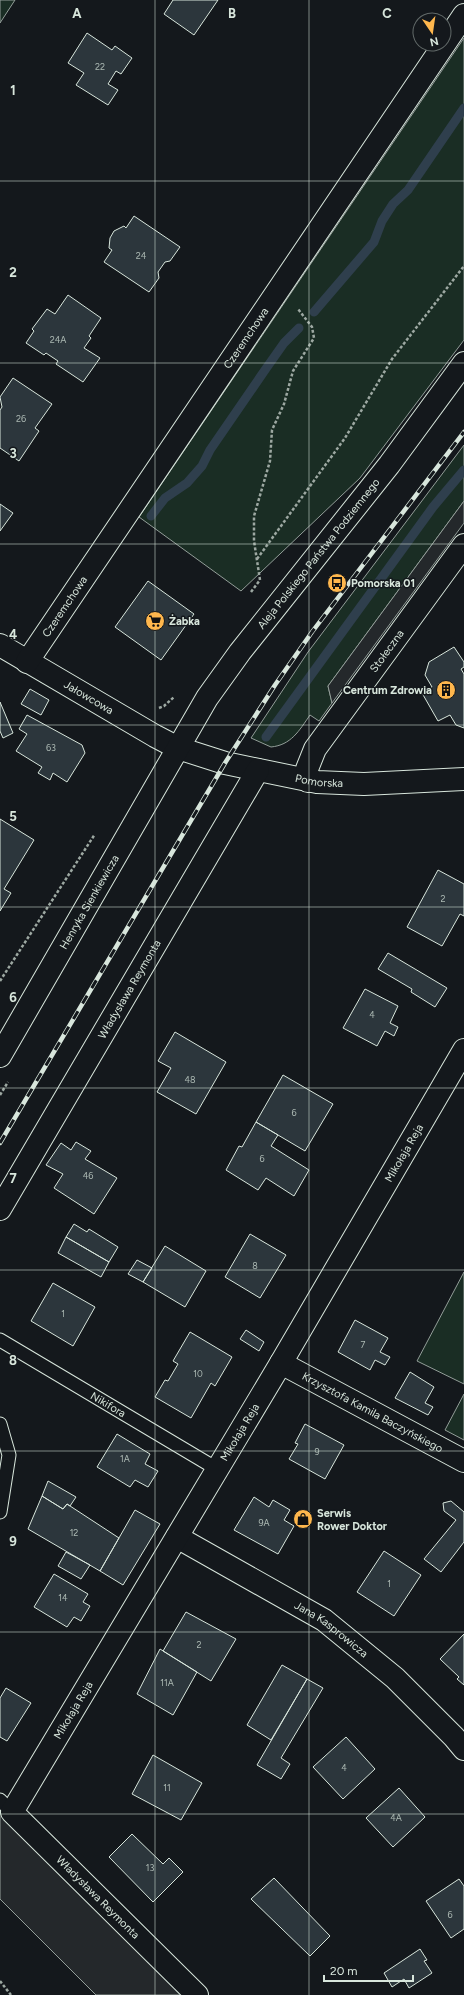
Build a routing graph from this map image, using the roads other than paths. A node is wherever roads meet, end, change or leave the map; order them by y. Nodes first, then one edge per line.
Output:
1 (464, 15) edge
2 (464, 363) edge
3 (464, 544) edge
4 (2, 649) edge
5 (27, 662) junction
6 (178, 748) junction
7 (258, 770) junction
8 (464, 779) edge
9 (308, 781) junction
10 (464, 1050) edge
11 (0, 1056) edge
12 (0, 1209) edge
13 (0, 1340) edge
14 (281, 1363) junction
15 (0, 1424) edge
16 (464, 1461) edge
17 (217, 1469) junction
18 (0, 1512) edge
19 (177, 1537) junction
20 (464, 1750) edge
21 (6, 1806) edge
22 (197, 1995) edge

1 - 5 street, Czeremchowa
2 - 6 street, Aleja Polskiego Państwa Podziemnego
3 - 9 street, Stołeczna
4 - 5 street, Jałowcowa
5 - 6 street, Jałowcowa
6 - 7 street, Pomorska
6 - 11 street, Henryka Sienkiewicza
7 - 9 street, Pomorska
7 - 12 street, Władysława Reymonta
8 - 9 street, Pomorska
10 - 14 street, Mikołaja Reja
13 - 17 lane, Nikifora
14 - 16 street, Krzysztofa Kamila Baczyńskiego
14 - 17 street, Mikołaja Reja
15 - 18 lane
17 - 19 street, Mikołaja Reja
19 - 20 street, Jana Kasprowicza
19 - 21 street, Mikołaja Reja
21 - 22 street, Władysława Reymonta

